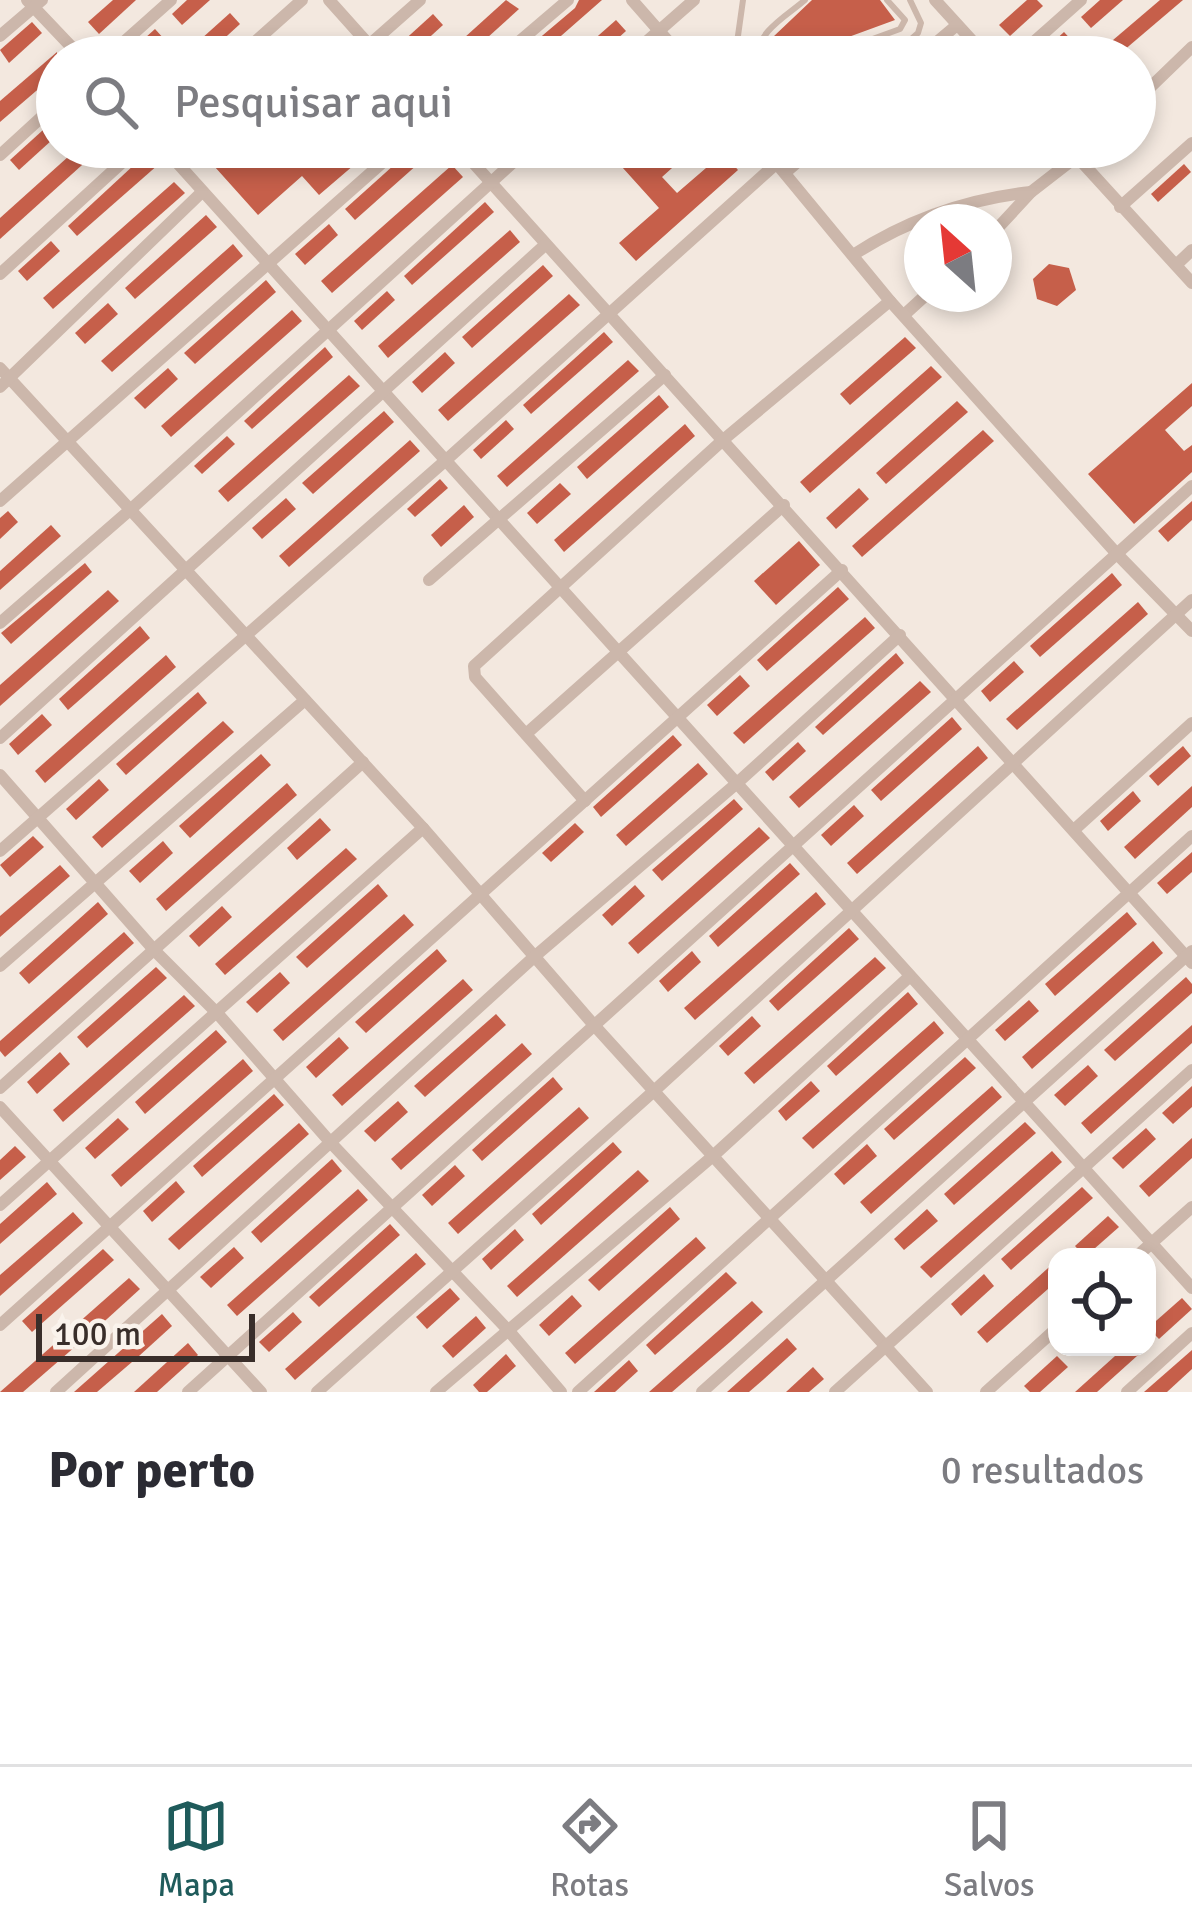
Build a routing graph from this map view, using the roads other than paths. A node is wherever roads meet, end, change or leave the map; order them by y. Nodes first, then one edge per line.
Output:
1 (170, 0) edge
2 (302, 0) edge
3 (329, 0) edge
4 (420, 0) edge
5 (568, 0) edge
6 (632, 0) edge
7 (694, 0) edge
8 (743, 0) edge
9 (805, 0) edge
10 (887, 0) edge
11 (910, 0) edge
12 (1081, 0) edge
13 (34, 2) edge
14 (942, 3) edge
15 (957, 25) junction
16 (658, 30) junction
17 (0, 36) edge
18 (63, 36) edge
19 (130, 36) edge
20 (262, 36) edge
21 (361, 36) edge
22 (379, 36) edge
23 (526, 36) edge
24 (651, 36) edge
25 (663, 36) edge
26 (738, 36) edge
27 (763, 36) edge
28 (881, 36) edge
29 (915, 36) edge
30 (944, 36) edge
31 (968, 36) edge
32 (1040, 36) edge
33 (1192, 47) edge
34 (1156, 82) edge
35 (36, 122) edge
36 (1192, 142) edge
37 (0, 155) edge
38 (116, 168) edge
39 (181, 168) edge
40 (377, 168) edge
41 (477, 168) edge
42 (507, 168) edge
43 (782, 168) joint
44 (1058, 168) edge
45 (1091, 168) edge
46 (490, 183) junction
47 (202, 192) junction
48 (1031, 192) junction
49 (1120, 207) junction
50 (1012, 213) edge
51 (545, 245) junction
52 (1192, 250) edge
53 (853, 254) junction
54 (1176, 265) junction
55 (268, 266) junction
56 (0, 274) edge
57 (1192, 284) edge
58 (890, 301) junction
59 (609, 312) junction
60 (907, 312) edge
61 (904, 315) junction
62 (326, 330) junction
63 (665, 375) junction
64 (3, 378) edge
65 (384, 394) junction
66 (723, 440) junction
67 (67, 443) junction
68 (445, 461) junction
69 (1192, 486) edge
70 (0, 502) edge
71 (784, 505) junction
72 (130, 510) junction
73 (500, 522) junction
74 (1117, 554) junction
75 (842, 570) junction
76 (188, 571) junction
77 (429, 580) dead end
78 (558, 588) junction
79 (1192, 600) edge
80 (1177, 614) junction
81 (0, 623) edge
82 (1192, 631) edge
83 (900, 635) junction
84 (247, 636) junction
85 (616, 653) junction
86 (957, 697) junction
87 (305, 700) junction
88 (676, 719) junction
89 (1192, 723) edge
90 (526, 734) junction
91 (0, 738) edge
92 (1014, 761) junction
93 (363, 762) junction
94 (0, 775) edge
95 (736, 784) junction
96 (584, 801) junction
97 (37, 818) junction
98 (423, 828) junction
99 (1075, 829) junction
100 (1192, 836) edge
101 (794, 845) junction
102 (0, 851) edge
103 (96, 885) junction
104 (1127, 891) junction
105 (481, 894) junction
106 (854, 908) junction
107 (155, 951) junction
108 (534, 957) junction
109 (1190, 957) edge
110 (0, 966) edge
111 (909, 977) junction
112 (218, 1014) junction
113 (593, 1024) junction
114 (966, 1041) junction
115 (1192, 1070) edge
116 (275, 1081) junction
117 (0, 1088) edge
118 (654, 1091) junction
119 (1024, 1104) junction
120 (0, 1108) edge
121 (331, 1143) junction
122 (713, 1156) junction
123 (48, 1160) junction
124 (1083, 1168) junction
125 (0, 1205) edge
126 (390, 1206) junction
127 (1192, 1207) edge
128 (771, 1221) junction
129 (110, 1229) junction
130 (1152, 1243) junction
131 (1146, 1248) edge
132 (450, 1269) junction
133 (826, 1280) junction
134 (1192, 1288) edge
135 (169, 1291) junction
136 (0, 1325) edge
137 (508, 1330) junction
138 (1192, 1333) edge
139 (1048, 1336) edge
140 (885, 1347) junction
141 (228, 1356) junction
142 (56, 1392) edge
143 (188, 1392) edge
144 (261, 1392) edge
145 (316, 1392) edge
146 (436, 1392) edge
147 (561, 1392) edge
148 (578, 1392) edge
149 (702, 1392) edge
150 (835, 1392) edge
151 (927, 1392) edge
152 (986, 1392) edge
153 (1126, 1392) edge

1 - 19 street
2 - 20 street
3 - 21 street
4 - 22 street
5 - 23 street
6 - 16 street
7 - 16 street
8 - 26 lane
9 - 27 lane
10 - 28 lane
11 - 29 lane
12 - 32 street
13 - 17 street
13 - 18 street
14 - 15 street
15 - 30 street
15 - 31 street
16 - 24 street
16 - 25 street
33 - 34 street
35 - 37 street
36 - 49 street
38 - 56 street
39 - 47 street
40 - 55 street
41 - 46 street
42 - 46 street
43 - 53 street
43 - 59 street
44 - 48 street
45 - 49 street
46 - 51 street
46 - 62 street
47 - 55 street
47 - 64 street
48 - 50 street
48 - 53 street
49 - 54 street
51 - 59 street
51 - 65 street
52 - 54 street
53 - 58 street
54 - 57 street
55 - 62 street
55 - 67 street
58 - 61 street
58 - 66 street
59 - 63 street
59 - 68 street
60 - 61 street
61 - 74 street
62 - 65 street
62 - 72 street
63 - 66 street
63 - 73 street
64 - 67 street
65 - 68 street
65 - 76 street
66 - 71 street
66 - 78 street
67 - 70 street
67 - 72 street
68 - 73 street
68 - 84 street
69 - 74 street
71 - 75 street
71 - 85 street
72 - 76 street
72 - 81 street
73 - 77 street
73 - 78 street
74 - 80 street
74 - 86 street
75 - 83 street
75 - 88 street
76 - 84 street
76 - 91 street
78 - 85 street
78 - 90 street
79 - 80 street
80 - 82 street
80 - 92 street
83 - 86 street
83 - 95 street
84 - 87 street
84 - 97 street
85 - 88 street
85 - 90 street
86 - 92 street
86 - 101 street
87 - 93 street
87 - 103 street
88 - 95 street
88 - 96 street
89 - 99 street
90 - 96 street
92 - 99 street
92 - 106 street
93 - 98 street
93 - 107 street
94 - 97 street
95 - 101 street
95 - 108 street
96 - 105 street
97 - 102 street
97 - 103 street
98 - 105 street
98 - 112 street
99 - 104 street
100 - 104 street
101 - 106 street
101 - 113 street
103 - 107 street
103 - 110 street
104 - 109 street
104 - 114 street
105 - 108 street
105 - 116 street
106 - 111 street
106 - 118 street
107 - 112 street
107 - 117 street
108 - 113 street
108 - 121 street
109 - 119 street
111 - 114 street
111 - 122 street
112 - 116 street
112 - 123 street
113 - 118 street
113 - 126 street
114 - 119 street
114 - 128 street
115 - 124 street
116 - 121 street
116 - 129 street
118 - 122 street
118 - 132 street
119 - 124 street
119 - 133 street
120 - 123 street
121 - 126 street
121 - 135 street
122 - 128 street
122 - 137 street
123 - 125 street
123 - 129 street
124 - 130 street
124 - 140 street
126 - 132 street
126 - 141 street
127 - 130 street
128 - 133 street
128 - 148 street
129 - 135 street
129 - 136 street
130 - 131 street
130 - 134 street
132 - 137 street
132 - 145 street
133 - 140 street
133 - 149 street
135 - 141 street
135 - 142 street
137 - 146 street
137 - 147 street
138 - 153 street
139 - 152 street
140 - 150 street
140 - 151 street
141 - 143 street
141 - 144 street

